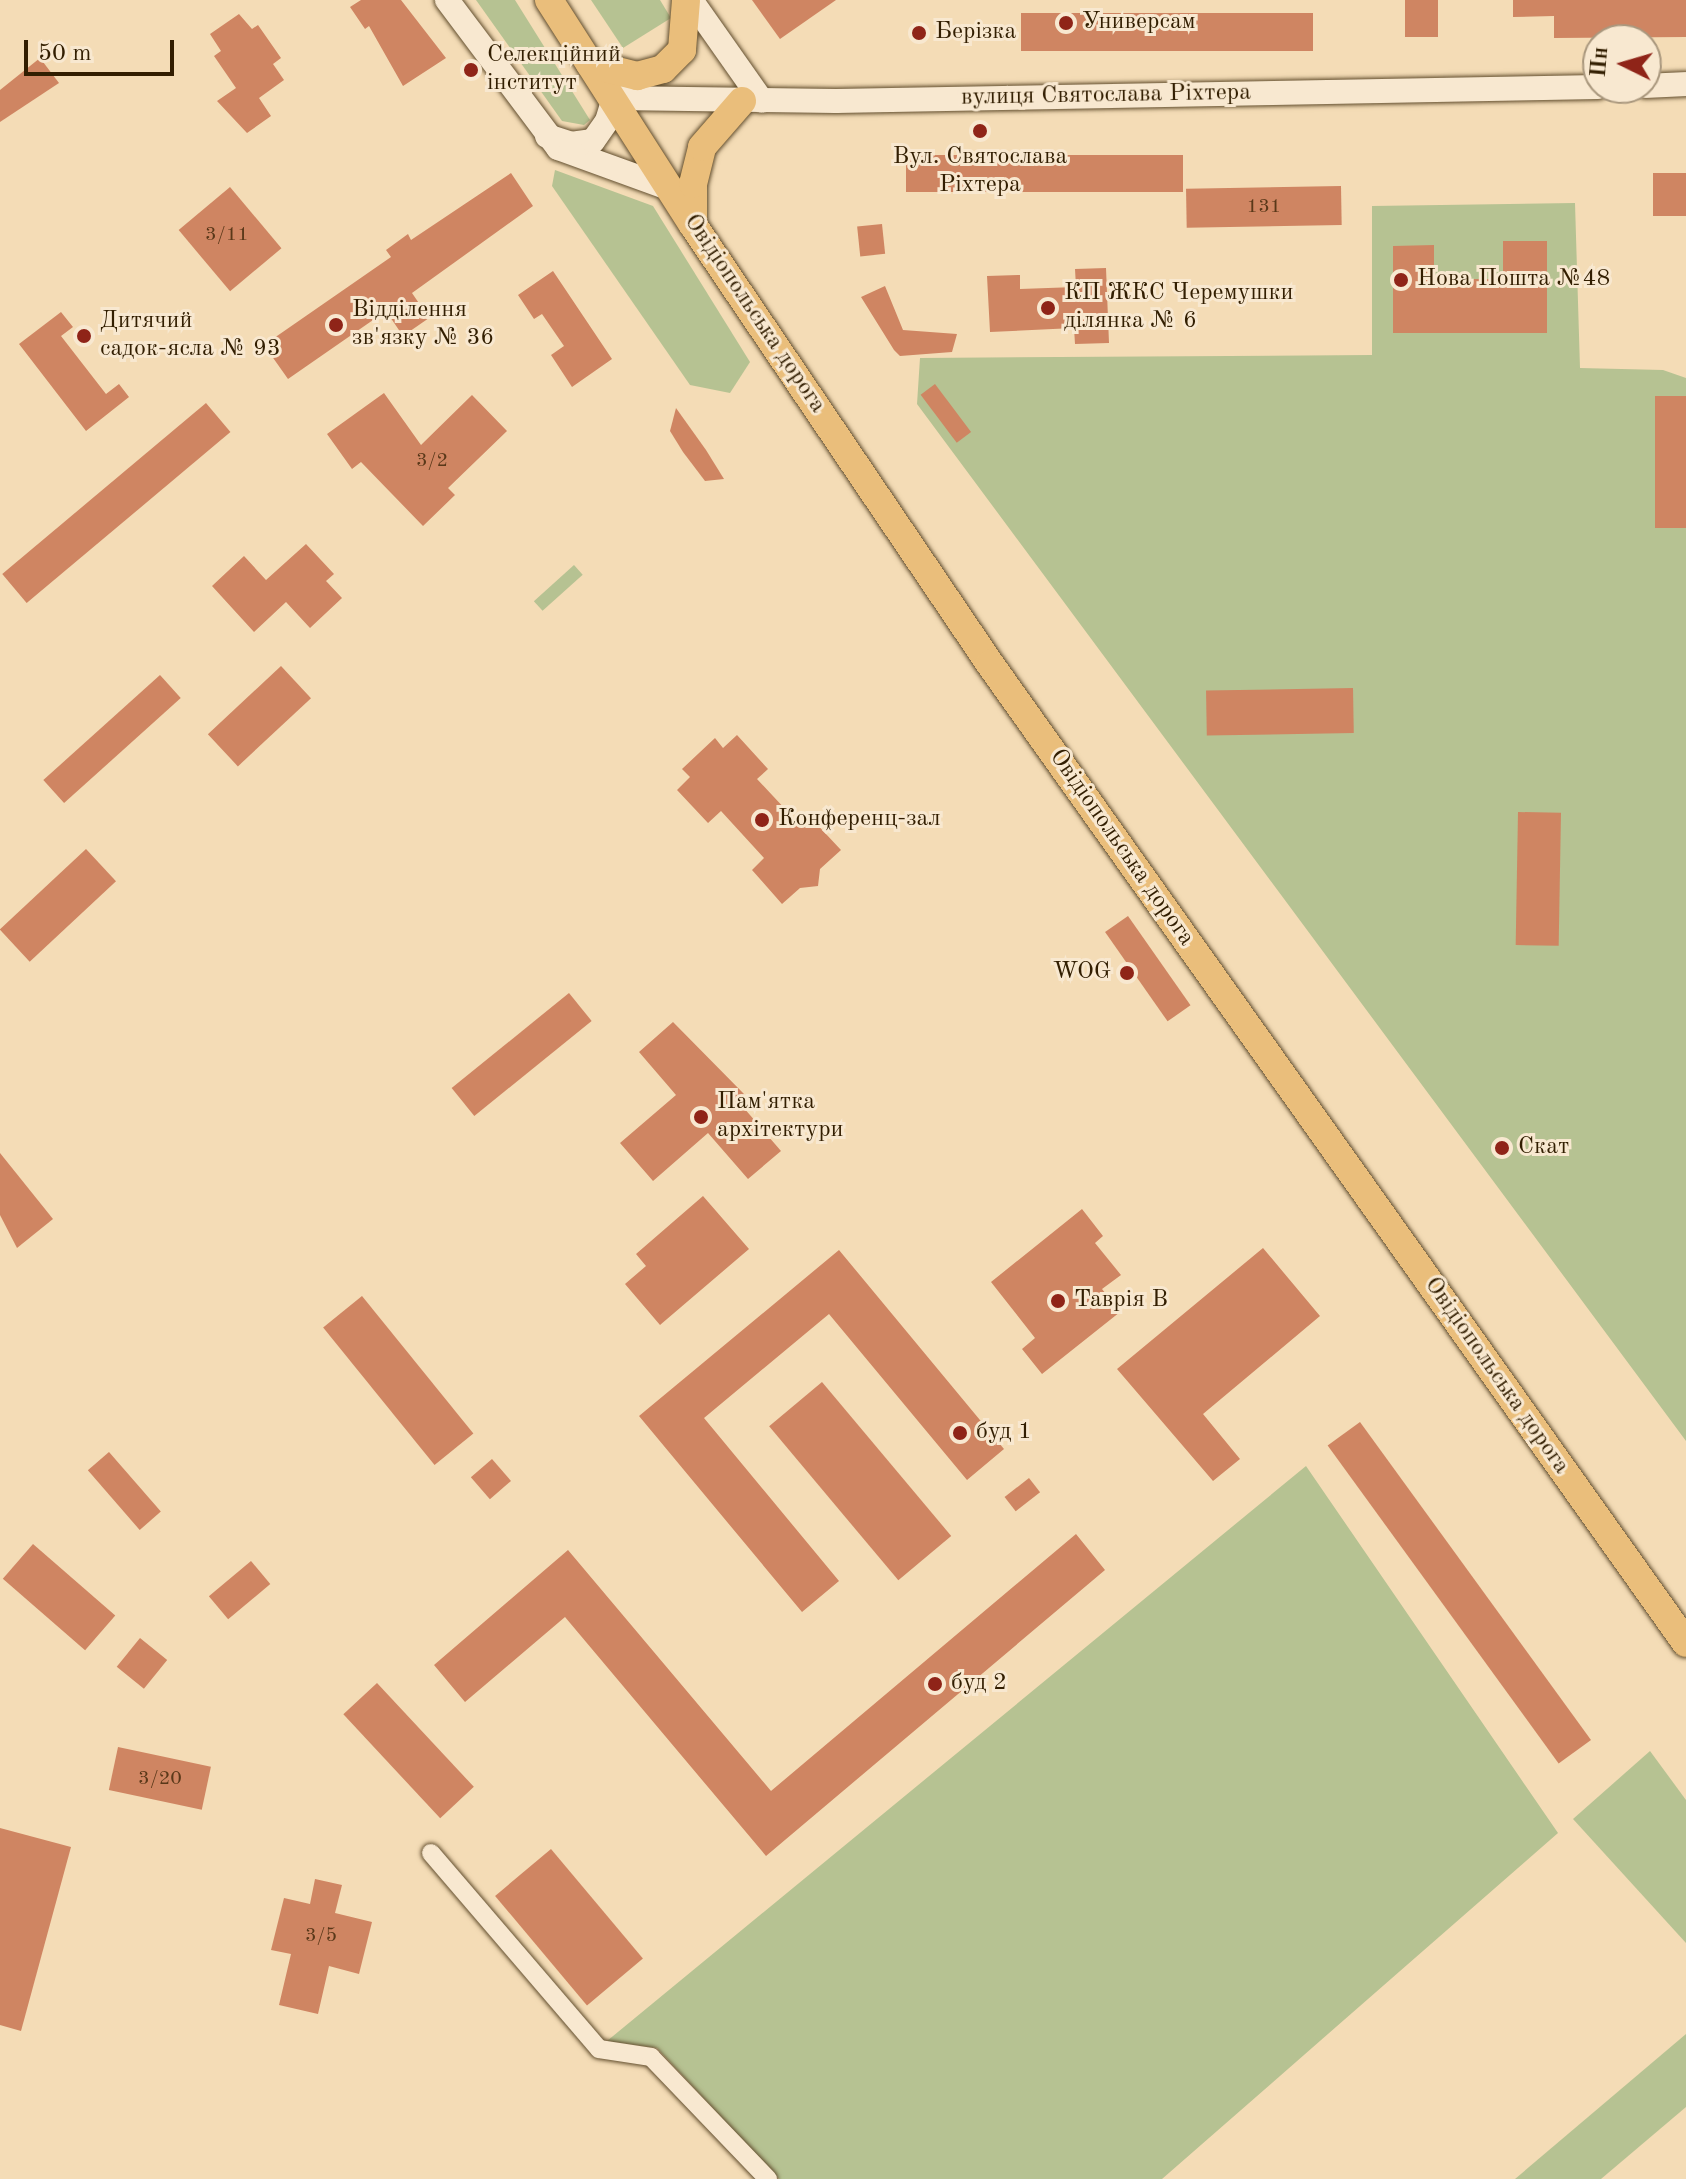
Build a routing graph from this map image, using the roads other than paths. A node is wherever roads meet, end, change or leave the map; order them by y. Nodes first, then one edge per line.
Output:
1 (447, 0) edge
2 (549, 0) edge
3 (688, 0) edge
4 (590, 64) junction
5 (1686, 84) edge
6 (1662, 85) edge
7 (1582, 87) edge
8 (614, 98) junction
9 (752, 101) junction
10 (547, 136) junction
11 (671, 189) junction
12 (693, 225) junction
13 (1686, 1643) edge
14 (431, 1853) dead end
15 (768, 2179) edge

1 - 10 main road
2 - 4 main road, Овідіопольська дорога
3 - 4 main road
3 - 9 main road
4 - 8 main road, Овідіопольська дорога
5 - 6 main road
7 - 9 main road, вулиця Святослава Ріхтера
8 - 9 main road, вулиця Святослава Ріхтера
8 - 10 main road
8 - 11 main road, Овідіопольська дорога
9 - 12 main road
10 - 11 main road
11 - 12 main road, Овідіопольська дорога
12 - 13 main road, Овідіопольська дорога
14 - 15 street

